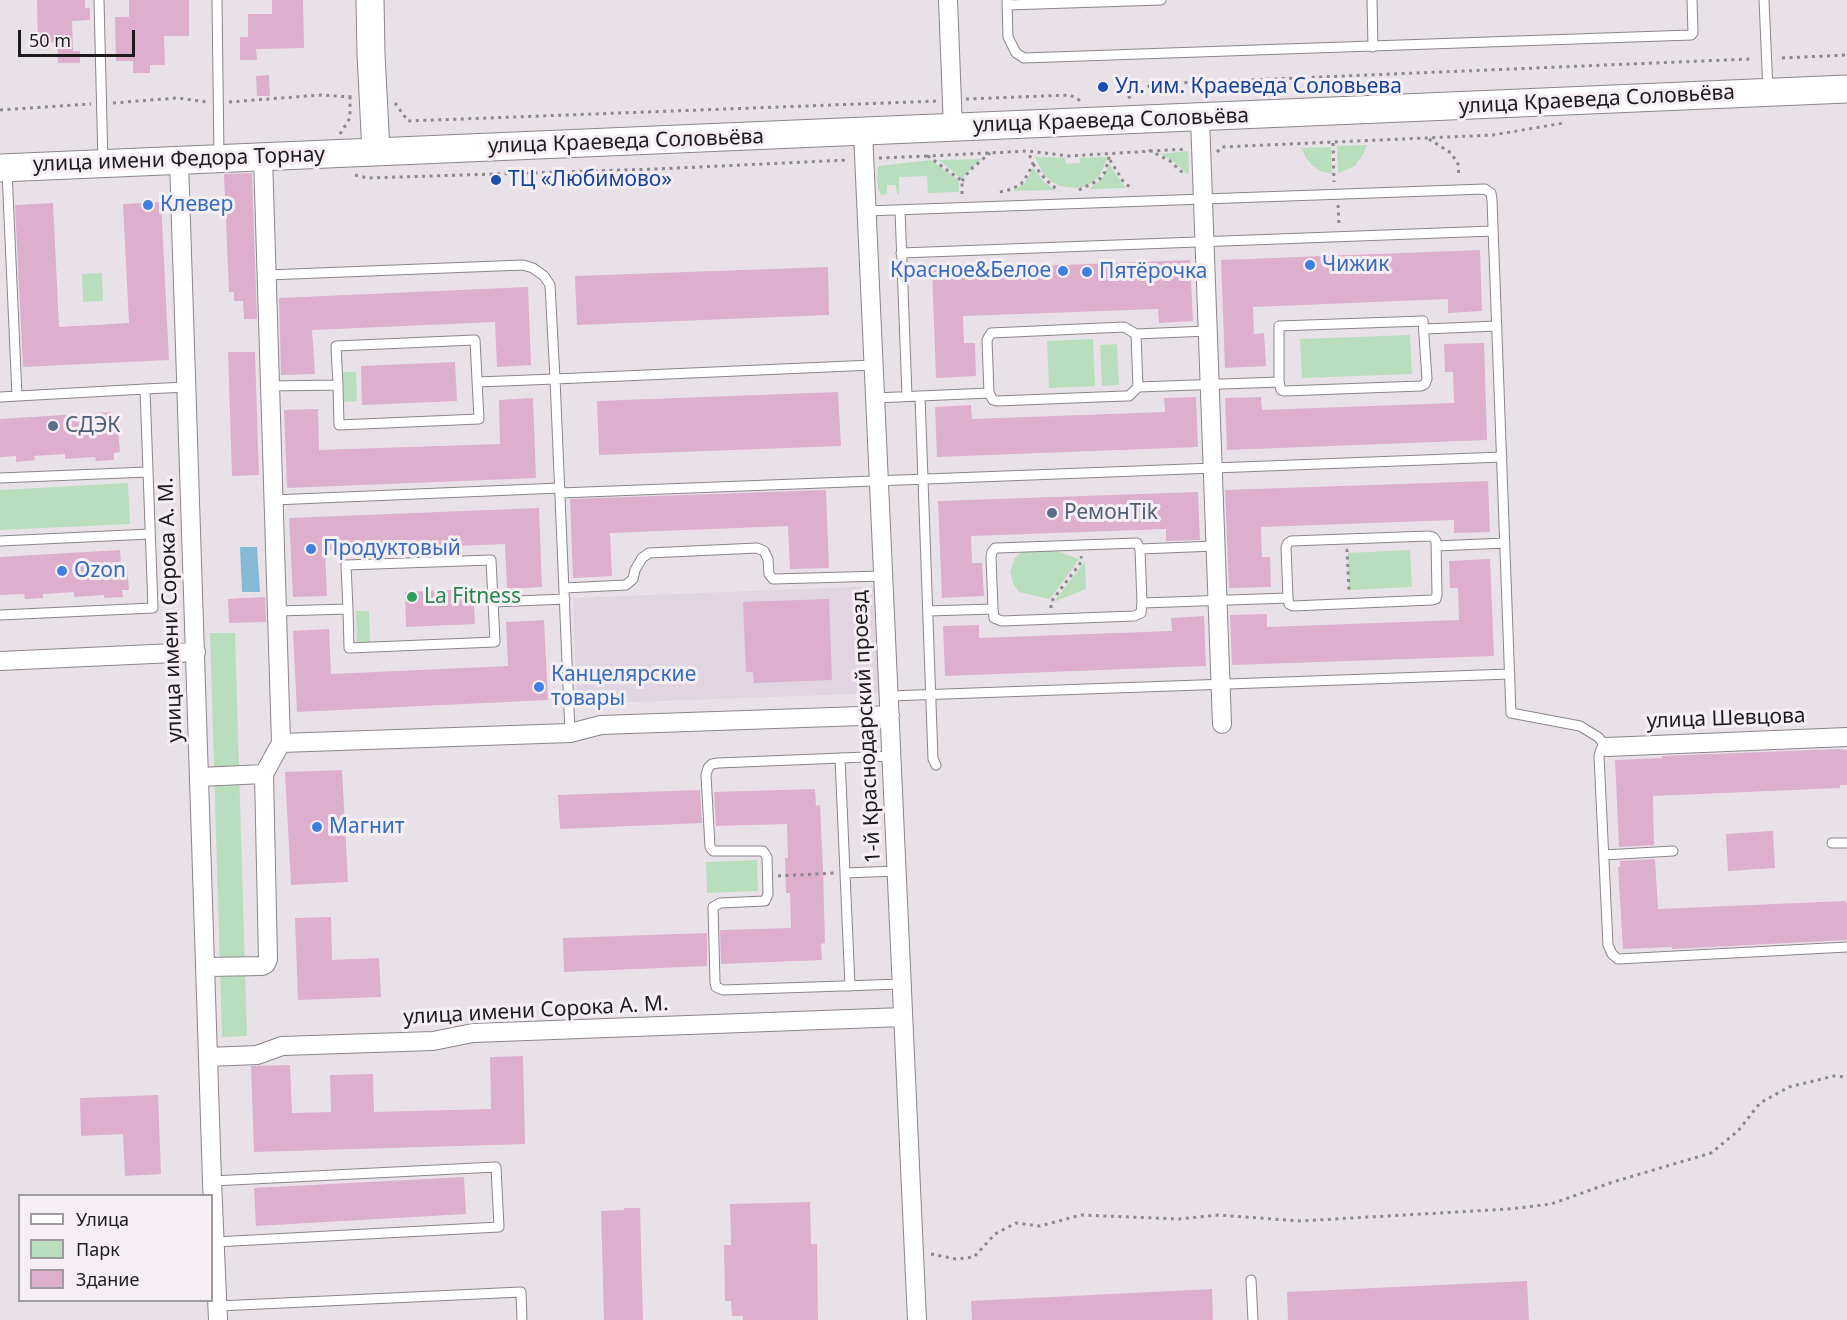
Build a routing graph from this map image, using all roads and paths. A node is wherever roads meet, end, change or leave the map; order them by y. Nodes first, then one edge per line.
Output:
1 (99, 0) edge
2 (217, 0) edge
3 (370, 0) edge
4 (948, 0) edge
5 (1161, 0) edge
6 (1372, 0) edge
7 (1692, 0) edge
8 (1764, 0) edge
9 (1007, 2) edge
10 (1373, 46) junction
11 (1847, 55) edge
12 (1782, 58) dead end
13 (1750, 59) dead end
14 (350, 85) dead end
15 (1847, 89) edge
16 (1768, 93) junction
17 (350, 97) junction
18 (965, 99) dead end
19 (393, 100) dead end
20 (941, 100) dead end
21 (1123, 101) dead end
22 (220, 102) junction
23 (1085, 103) dead end
24 (102, 104) junction
25 (0, 110) edge
26 (1200, 118) junction
27 (953, 128) junction
28 (863, 132) junction
29 (1493, 135) dead end
30 (1428, 138) junction
31 (1333, 143) junction
32 (1147, 150) junction
33 (1028, 152) junction
34 (1216, 152) dead end
35 (990, 153) junction
36 (1192, 153) dead end
37 (1110, 154) junction
38 (354, 155) junction
39 (928, 156) junction
40 (262, 157) junction
41 (219, 159) junction
42 (854, 159) dead end
43 (874, 159) dead end
44 (1110, 159) junction
45 (179, 160) junction
46 (103, 164) junction
47 (1033, 164) junction
48 (3, 168) edge
49 (1459, 177) dead end
50 (962, 181) junction
51 (1189, 182) dead end
52 (1334, 182) dead end
53 (1132, 189) dead end
54 (1079, 190) dead end
55 (1059, 191) dead end
56 (1000, 192) dead end
57 (962, 194) dead end
58 (1203, 199) junction
59 (1338, 203) dead end
60 (900, 210) junction
61 (867, 212) junction
62 (1339, 231) dead end
63 (1493, 231) junction
64 (1204, 242) junction
65 (902, 253) junction
66 (267, 275) junction
67 (1497, 326) junction
68 (1425, 329) junction
69 (1208, 332) junction
70 (1136, 334) junction
71 (873, 365) junction
72 (555, 379) junction
73 (477, 382) junction
74 (1279, 382) junction
75 (338, 385) junction
76 (1210, 385) junction
77 (269, 386) junction
78 (186, 387) junction
79 (1138, 387) junction
80 (145, 389) junction
81 (989, 393) junction
82 (17, 396) junction
83 (907, 396) junction
84 (920, 396) junction
85 (0, 397) edge
86 (875, 398) junction
87 (1502, 457) junction
88 (1213, 468) junction
89 (148, 472) junction
90 (0, 478) edge
91 (923, 478) junction
92 (879, 481) junction
93 (560, 490) junction
94 (273, 500) junction
95 (150, 534) junction
96 (0, 541) edge
97 (1505, 543) junction
98 (1081, 545) junction
99 (1215, 546) junction
100 (1436, 546) junction
101 (1140, 549) junction
102 (1356, 550) dead end
103 (883, 576) junction
104 (564, 588) junction
105 (1358, 591) dead end
106 (565, 598) junction
107 (1288, 598) junction
108 (1218, 601) junction
109 (493, 602) junction
110 (1142, 603) junction
111 (348, 609) junction
112 (993, 609) junction
113 (278, 611) junction
114 (928, 611) junction
115 (0, 615) edge
116 (1052, 619) junction
117 (196, 652) junction
118 (0, 661) edge
119 (1510, 674) junction
120 (1221, 684) junction
121 (931, 695) junction
122 (889, 706) junction
123 (1222, 724) dead end
124 (570, 733) junction
125 (1847, 737) edge
126 (281, 743) junction
127 (1607, 747) junction
128 (891, 756) junction
129 (840, 758) junction
130 (936, 765) dead end
131 (264, 774) junction
132 (200, 777) junction
133 (1832, 843) dead end
134 (1847, 843) edge
135 (1673, 851) dead end
136 (1604, 855) junction
137 (897, 871) junction
138 (845, 873) junction
139 (768, 876) junction
140 (1847, 948) edge
141 (206, 967) junction
142 (902, 984) junction
143 (850, 986) junction
144 (903, 1017) junction
145 (208, 1057) junction
146 (1847, 1077) edge
147 (212, 1181) junction
148 (213, 1194) edge
149 (213, 1201) edge
150 (215, 1242) junction
151 (914, 1254) junction
152 (1251, 1280) dead end
153 (218, 1313) edge
154 (522, 1320) edge
155 (917, 1320) edge
156 (1253, 1320) edge

1 - 24 lane
2 - 22 lane
3 - 38 main road
4 - 27 street
5 - 9 lane
6 - 10 lane
7 - 10 lane
8 - 16 lane
9 - 10 lane
11 - 12 path
13 - 21 path
14 - 17 path
15 - 16 main road, улица Краеведа Соловьёва
16 - 26 main road, улица Краеведа Соловьёва
17 - 22 path
17 - 38 path
18 - 23 path
19 - 20 path
22 - 24 path
22 - 41 lane
24 - 25 path
24 - 46 lane
26 - 27 main road, улица Краеведа Соловьёва
26 - 58 street
27 - 28 main road, улица Краеведа Соловьёва
28 - 38 main road, улица Краеведа Соловьёва
28 - 61 street, 1-й Краснодарский проезд
29 - 30 path
30 - 31 path
30 - 49 path
31 - 34 path
31 - 52 path
32 - 36 path
32 - 37 path
32 - 51 path
33 - 35 path
33 - 37 path
33 - 47 path
35 - 39 path
35 - 50 path
37 - 44 path
38 - 40 main road, улица имени Федора Торнау
38 - 42 path
39 - 43 path
39 - 50 path
40 - 41 main road, улица имени Федора Торнау
40 - 66 street
41 - 45 main road, улица имени Федора Торнау
44 - 53 path
44 - 54 path
45 - 46 main road, улица имени Федора Торнау
45 - 78 street, улица имени Сорока А. М.
46 - 48 main road, улица имени Федора Торнау
47 - 55 path
47 - 56 path
48 - 82 lane
50 - 57 path
58 - 60 lane
58 - 63 lane
58 - 64 street
59 - 62 path
60 - 61 lane
60 - 65 lane
61 - 71 street, 1-й Краснодарский проезд
63 - 64 lane
63 - 67 lane
64 - 65 lane
64 - 69 street
65 - 83 lane
66 - 72 lane
66 - 77 street
67 - 68 lane
67 - 87 lane
68 - 74 lane
68 - 74 lane
69 - 70 lane
69 - 76 street
70 - 79 lane
70 - 81 lane
71 - 72 lane
71 - 86 street, 1-й Краснодарский проезд
72 - 73 lane
72 - 93 lane
73 - 75 lane
73 - 75 lane
74 - 76 lane
75 - 77 lane
76 - 79 lane
76 - 88 street
77 - 94 street
78 - 80 lane
78 - 117 street, улица имени Сорока А. М.
79 - 81 lane
80 - 82 lane
80 - 89 lane
81 - 84 lane
82 - 85 lane
83 - 84 lane
83 - 86 lane
84 - 91 lane
86 - 92 street, 1-й Краснодарский проезд
87 - 88 lane
87 - 97 lane
88 - 91 lane
88 - 99 street
89 - 90 lane
89 - 95 lane
91 - 92 lane
91 - 114 lane
92 - 93 lane
92 - 103 street, 1-й Краснодарский проезд
93 - 94 lane
93 - 104 lane
94 - 113 street
95 - 96 lane
95 - 115 lane
97 - 100 lane
97 - 119 lane
98 - 101 lane
98 - 112 lane
98 - 116 path
99 - 101 lane
99 - 108 street
100 - 107 lane
100 - 107 lane
101 - 110 lane
102 - 105 path
103 - 104 lane
103 - 122 street, 1-й Краснодарский проезд
104 - 106 lane
106 - 109 lane
106 - 124 lane
107 - 108 lane
108 - 110 lane
108 - 120 street
109 - 111 lane
109 - 111 lane
110 - 116 lane
111 - 113 lane
112 - 114 lane
112 - 116 lane
113 - 126 street
114 - 121 lane
117 - 118 street
117 - 132 street, улица имени Сорока А. М.
119 - 120 lane
119 - 127 lane
120 - 121 lane
120 - 123 street
121 - 122 lane
121 - 130 lane
122 - 124 street
122 - 128 street, 1-й Краснодарский проезд
124 - 126 street
125 - 127 street, улица Шевцова
126 - 131 street
127 - 136 lane
128 - 129 lane
128 - 137 street, 1-й Краснодарский проезд
129 - 138 lane
129 - 139 lane
131 - 132 street
131 - 141 street
132 - 141 street, улица имени Сорока А. М.
133 - 134 lane
135 - 136 lane
136 - 140 lane
137 - 138 lane
137 - 142 street, 1-й Краснодарский проезд
138 - 139 path
138 - 143 lane
139 - 143 lane
141 - 145 street, улица имени Сорока А. М.
142 - 143 lane
142 - 144 street, 1-й Краснодарский проезд
144 - 145 street, улица имени Сорока А. М.
144 - 151 street, 1-й Краснодарский проезд
145 - 147 street, улица имени Сорока А. М.
146 - 151 path
147 - 148 street, улица имени Сорока А. М.
147 - 150 lane
149 - 150 street, улица имени Сорока А. М.
150 - 153 street, улица имени Сорока А. М.
151 - 155 street, 1-й Краснодарский проезд
152 - 156 lane
153 - 154 lane

